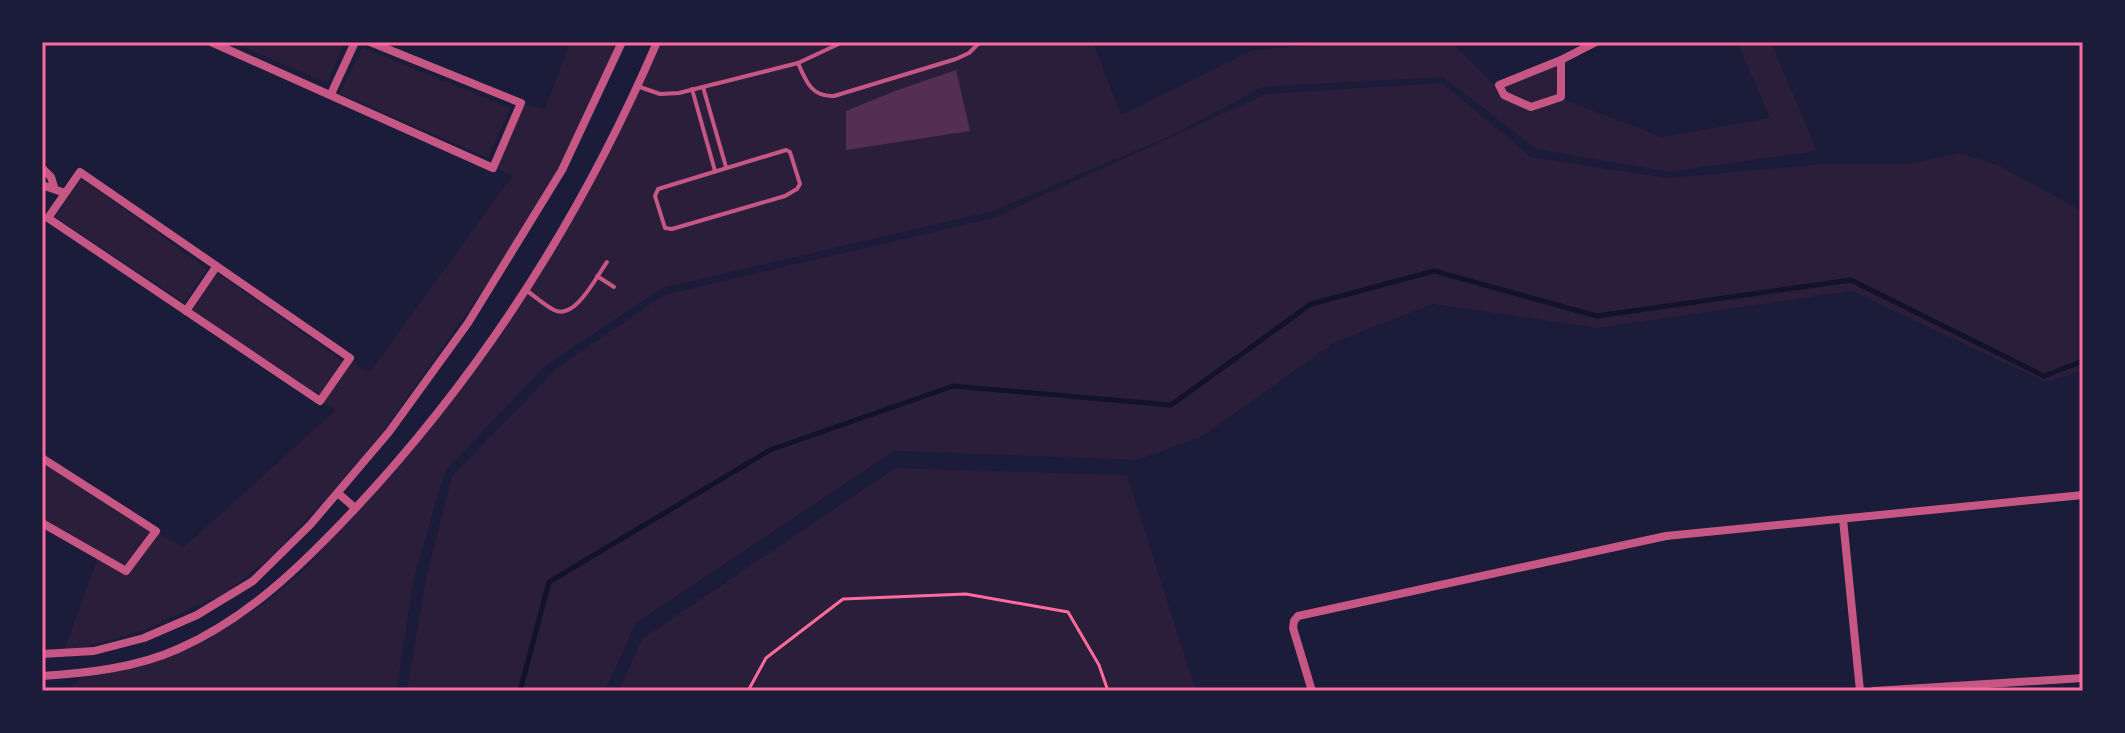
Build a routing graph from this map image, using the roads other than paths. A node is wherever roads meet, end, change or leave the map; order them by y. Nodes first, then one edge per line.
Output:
1 (211, 42) edge
2 (355, 42) edge
3 (370, 42) edge
4 (622, 42) edge
5 (657, 42) edge
6 (843, 42) edge
7 (980, 42) edge
8 (1596, 42) edge
9 (1561, 60) junction
10 (798, 63) junction
11 (637, 86) junction
12 (703, 87) junction
13 (692, 89) junction
14 (331, 94) junction
15 (726, 167) junction
16 (42, 168) edge
17 (715, 171) junction
18 (42, 185) edge
19 (54, 187) junction
20 (65, 193) junction
21 (607, 262) dead end
22 (216, 267) junction
23 (597, 276) junction
24 (614, 287) dead end
25 (525, 289) junction
26 (186, 311) junction
27 (42, 458) edge
28 (339, 494) junction
29 (2083, 495) edge
30 (355, 508) junction
31 (1843, 519) junction
32 (42, 523) edge
33 (42, 654) edge
34 (42, 676) edge
35 (2083, 678) edge
36 (1312, 691) edge
37 (1860, 691) edge
38 (1874, 691) edge

1 - 14 street
2 - 14 street
3 - 14 street
4 - 28 street
5 - 11 street
6 - 10 lane
7 - 10 lane
8 - 9 street
9 - 9 street
10 - 12 lane
11 - 13 lane
11 - 25 street
12 - 13 lane
12 - 15 lane
13 - 17 lane
15 - 17 lane
15 - 17 lane
16 - 19 street
18 - 19 street
19 - 20 street
20 - 22 street
20 - 26 street
21 - 23 lane
22 - 26 street
22 - 26 street
23 - 24 lane
23 - 25 lane
25 - 30 street
27 - 32 street
28 - 30 street
28 - 33 street
29 - 31 street
30 - 34 street
31 - 36 street
31 - 37 street
35 - 38 street

